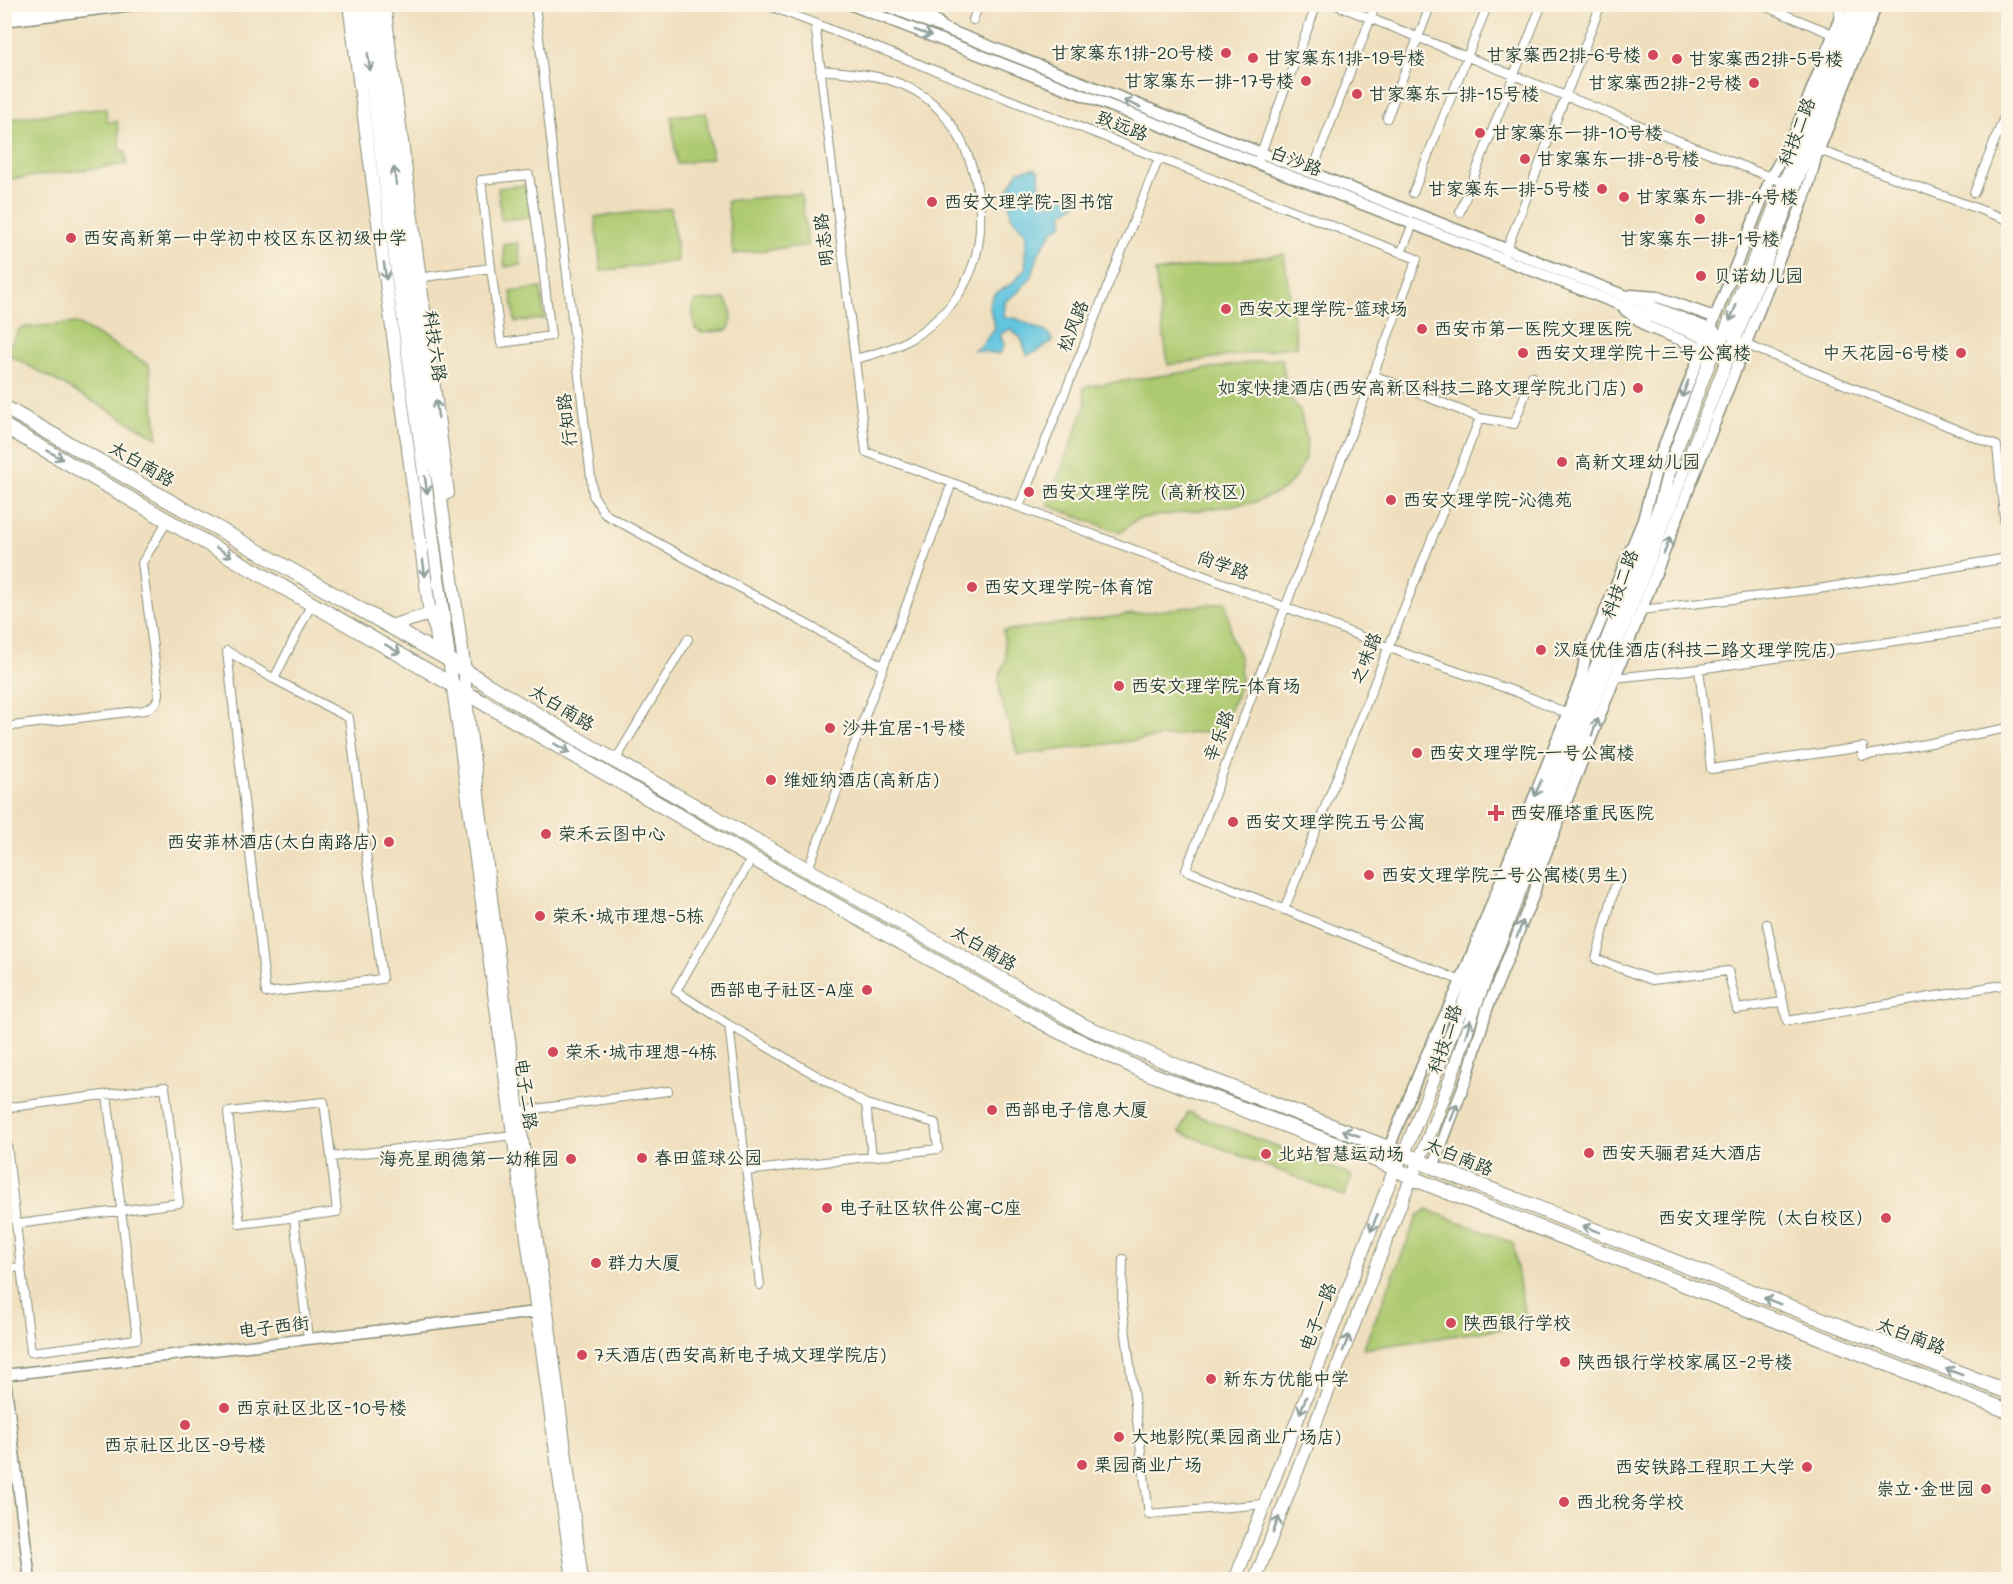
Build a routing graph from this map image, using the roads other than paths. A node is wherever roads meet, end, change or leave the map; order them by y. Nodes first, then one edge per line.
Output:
1 (60, 4) edge
2 (141, 4) edge
3 (349, 4) edge
4 (361, 4) edge
5 (372, 4) edge
6 (384, 4) edge
7 (535, 4) edge
8 (765, 4) edge
9 (849, 4) edge
10 (882, 4) edge
11 (908, 4) edge
12 (979, 4) edge
13 (1317, 4) edge
14 (1334, 4) edge
15 (1376, 4) edge
16 (1431, 4) edge
17 (1488, 4) edge
18 (1542, 4) edge
19 (1601, 4) edge
20 (1759, 4) edge
21 (1841, 4) edge
22 (1855, 4) edge
23 (1866, 4) edge
24 (1877, 4) edge
25 (4, 11) edge
26 (1371, 19) junction
27 (973, 20) dead end
28 (4, 21) edge
29 (815, 23) junction
30 (948, 31) junction
31 (1833, 34) junction
32 (1419, 38) junction
33 (1468, 57) junction
34 (820, 70) junction
35 (1514, 75) junction
36 (1566, 95) junction
37 (2008, 107) edge
38 (1387, 118) dead end
39 (1819, 150) junction
40 (1159, 158) junction
41 (1259, 159) junction
42 (1317, 159) dead end
43 (1771, 177) junction
44 (1785, 183) junction
45 (1413, 193) dead end
46 (1974, 193) dead end
47 (1460, 212) dead end
48 (2008, 220) edge
49 (1413, 224) junction
50 (1506, 250) junction
51 (1401, 253) junction
52 (1417, 259) joint
53 (491, 268) junction
54 (409, 279) junction
55 (1617, 298) junction
56 (1714, 318) junction
57 (1724, 339) junction
58 (1701, 348) junction
59 (855, 358) junction
60 (1373, 375) junction
61 (1532, 376) dead end
62 (4, 407) edge
63 (1480, 417) junction
64 (4, 426) edge
65 (866, 452) joint
66 (952, 483) junction
67 (1018, 507) junction
68 (168, 520) junction
69 (2007, 536) edge
70 (2008, 558) edge
71 (312, 603) junction
72 (1287, 606) junction
73 (443, 609) junction
74 (1641, 610) junction
75 (430, 615) junction
76 (2008, 625) edge
77 (390, 626) junction
78 (688, 639) dead end
79 (1388, 647) junction
80 (445, 657) junction
81 (883, 666) junction
82 (1699, 669) junction
83 (469, 673) junction
84 (1614, 678) junction
85 (274, 679) junction
86 (459, 688) junction
87 (1567, 714) junction
88 (4, 727) edge
89 (2008, 728) edge
90 (615, 761) junction
91 (752, 858) junction
92 (808, 869) junction
93 (1616, 883) dead end
94 (1284, 910) junction
95 (1767, 924) dead end
96 (1466, 983) junction
97 (2008, 984) edge
98 (1782, 1002) junction
99 (729, 1026) junction
100 (668, 1091) dead end
101 (107, 1095) junction
102 (866, 1104) junction
103 (4, 1108) edge
104 (514, 1111) junction
105 (4, 1118) edge
106 (513, 1135) junction
107 (1389, 1148) junction
108 (1404, 1154) junction
109 (872, 1156) junction
110 (331, 1157) junction
111 (1426, 1164) junction
112 (1395, 1168) junction
113 (746, 1171) junction
114 (1412, 1178) junction
115 (122, 1210) junction
116 (294, 1218) junction
117 (16, 1224) junction
118 (1123, 1259) dead end
119 (21, 1267) junction
120 (4, 1269) edge
121 (760, 1285) dead end
122 (543, 1312) junction
123 (308, 1339) junction
124 (5, 1374) edge
125 (2008, 1392) edge
126 (2008, 1411) edge
127 (1265, 1504) junction
128 (30, 1580) edge
129 (573, 1580) edge
130 (582, 1580) edge
131 (1234, 1580) edge
132 (1256, 1580) edge

1 - 25 street
2 - 28 street
3 -> 75 main road
4 -> 54 main road, 科技六路
54 -> 5 main road, 科技六路
6 - 54 main road
7 - 81 street, 行知路
8 - 29 street
9 -> 41 street, 白沙路
10 - 30 street, 白沙路
11 - 30 street
12 - 27 street
13 - 41 street
14 - 26 street
15 - 26 street
16 - 32 street
17 - 33 street
18 - 35 street
19 - 36 street
20 - 31 street
21 - 31 street
22 - 44 main road, 科技二路
23 - 57 main road, 科技二路
24 - 39 street
26 - 32 street
26 - 42 street
29 - 34 street, 明志路
29 - 40 street, 致远路
41 -> 30 street, 白沙路
31 - 43 street
32 - 33 street
32 - 38 street
33 - 35 street
33 - 45 street
34 - 59 street, 明志路
34 - 59 street
35 - 36 street
35 - 47 street
36 - 43 street
36 - 50 street
37 - 46 street
39 - 48 street
39 - 57 street
40 - 51 street, 致远路
40 - 67 street, 松风路
41 - 49 street, 白沙路
41 - 50 street, 白沙路
43 - 44 street
43 - 56 street
44 -> 57 main road, 科技二路
49 - 51 street
49 - 55 street, 白沙路
50 - 55 street, 白沙路
51 - 52 street, 致远路
52 - 60 street, 辛乐路
53 - 53 street
53 - 54 street
54 -> 73 main road, 科技六路
83 -> 54 main road
55 - 56 street
55 - 57 street, 白沙路
55 - 58 street
56 - 57 street
57 - 58 street
57 - 69 street
74 -> 57 street
57 - 96 main road, 科技二路
111 -> 57 main road, 科技二路
58 -> 87 street
59 - 65 street, 明志路
60 - 63 street
60 - 72 street, 辛乐路
61 - 63 street
62 - 77 main road, 太白南路
63 - 79 street, 之味路
64 -> 68 main road, 太白南路
65 - 66 street, 尚学路
66 - 67 street, 尚学路
66 - 81 street
67 - 72 street, 尚学路
68 -> 71 main road, 太白南路
68 - 88 street
69 - 70 street
70 - 74 street
71 - 85 street
71 -> 86 main road, 太白南路
72 - 79 street, 尚学路
72 - 94 street, 辛乐路
73 - 75 main road
73 - 80 main road, 科技六路
74 - 84 street
75 - 77 main road
75 - 80 main road
76 - 82 street
77 - 80 main road, 太白南路
78 - 90 street
79 - 87 street, 尚学路
79 - 94 street, 之味路
80 - 83 main road, 太白南路
80 - 86 main road, 科技六路
81 - 92 street
82 - 84 street
82 - 89 street
83 - 86 main road
83 - 90 main road, 太白南路
111 -> 84 street
85 - 85 street
86 -> 91 main road, 太白南路
86 - 104 main road, 电子二路
87 -> 96 street
90 - 92 main road, 太白南路
91 - 99 street
91 - 112 main road, 太白南路
107 -> 92 main road, 太白南路
93 - 98 street
94 - 96 street, 辛乐路
95 - 98 street
96 - 107 street
96 - 108 main road, 科技二路
97 - 98 street
99 - 102 street
99 - 113 street
100 - 104 street
101 - 103 street
101 - 115 street
101 - 115 street
102 - 109 street
102 - 109 street
104 - 106 main road, 电子二路
104 - 122 main road, 电子二路
105 - 117 street
106 - 110 street
106 - 122 main road, 电子二路
107 - 108 main road, 太白南路
108 - 111 main road, 太白南路
108 - 112 main road, 科技二路
109 - 113 street
110 - 116 street
110 - 116 street
111 - 114 main road, 科技二路
125 -> 111 main road, 太白南路
112 - 114 main road, 太白南路
112 -> 127 main road, 电子一路
113 - 121 street
114 - 126 main road, 太白南路
132 -> 114 main road, 电子一路
115 - 117 street
115 - 119 street
116 - 123 street
117 - 119 street
118 - 127 street
119 - 120 street
122 - 123 street, 电子西街
122 - 129 main road, 电子二路
122 - 130 main road, 电子二路
123 - 124 street, 电子西街
124 - 128 street
127 - 131 main road, 电子一路

